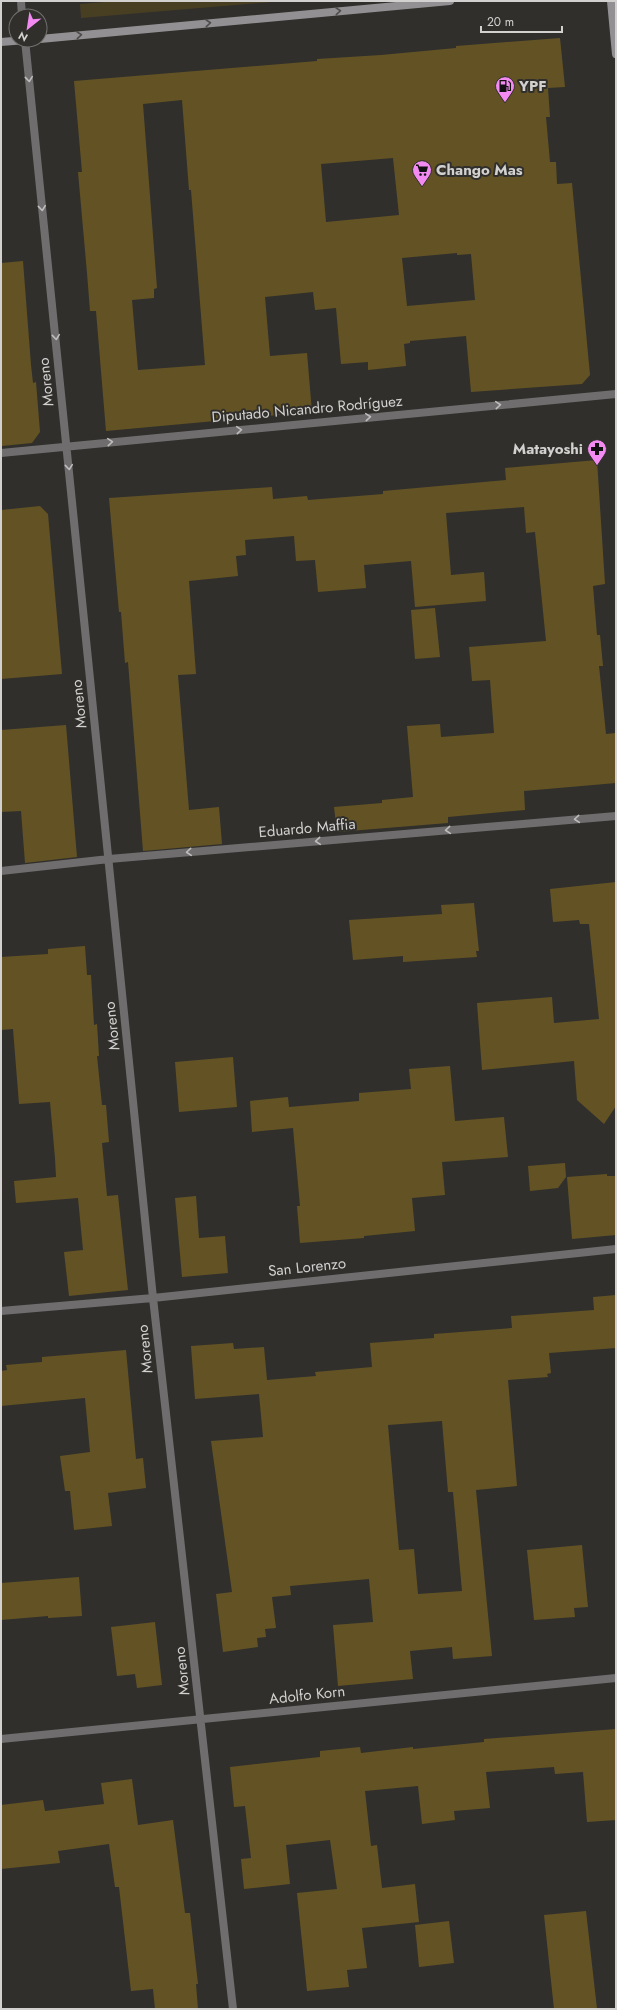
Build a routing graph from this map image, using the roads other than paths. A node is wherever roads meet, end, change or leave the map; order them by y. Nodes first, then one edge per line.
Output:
1 (450, 1) edge
2 (611, 1) edge
3 (48, 38) edge
4 (26, 48) edge
5 (616, 54) edge
6 (616, 394) edge
7 (67, 446) junction
8 (1, 453) edge
9 (616, 816) edge
10 (109, 859) junction
11 (1, 871) edge
12 (616, 1249) edge
13 (153, 1298) junction
14 (1, 1311) edge
15 (616, 1678) edge
16 (201, 1720) junction
17 (1, 1739) edge
18 (233, 2009) edge

3 -> 1 main road
2 - 5 main road
4 -> 7 street, Moreno
7 -> 6 street, Diputado Nicandro Rodríguez
7 - 8 street, Diputado Nicandro Rodríguez
7 -> 10 street, Moreno
9 -> 10 street, Eduardo Maffia
10 - 11 street, Eduardo Maffia
10 - 13 street, Moreno
12 - 13 street, San Lorenzo
13 - 14 street, San Lorenzo
13 - 16 street, Moreno
15 - 16 street, Adolfo Korn
16 - 17 street, Adolfo Korn
16 - 18 street, Moreno

